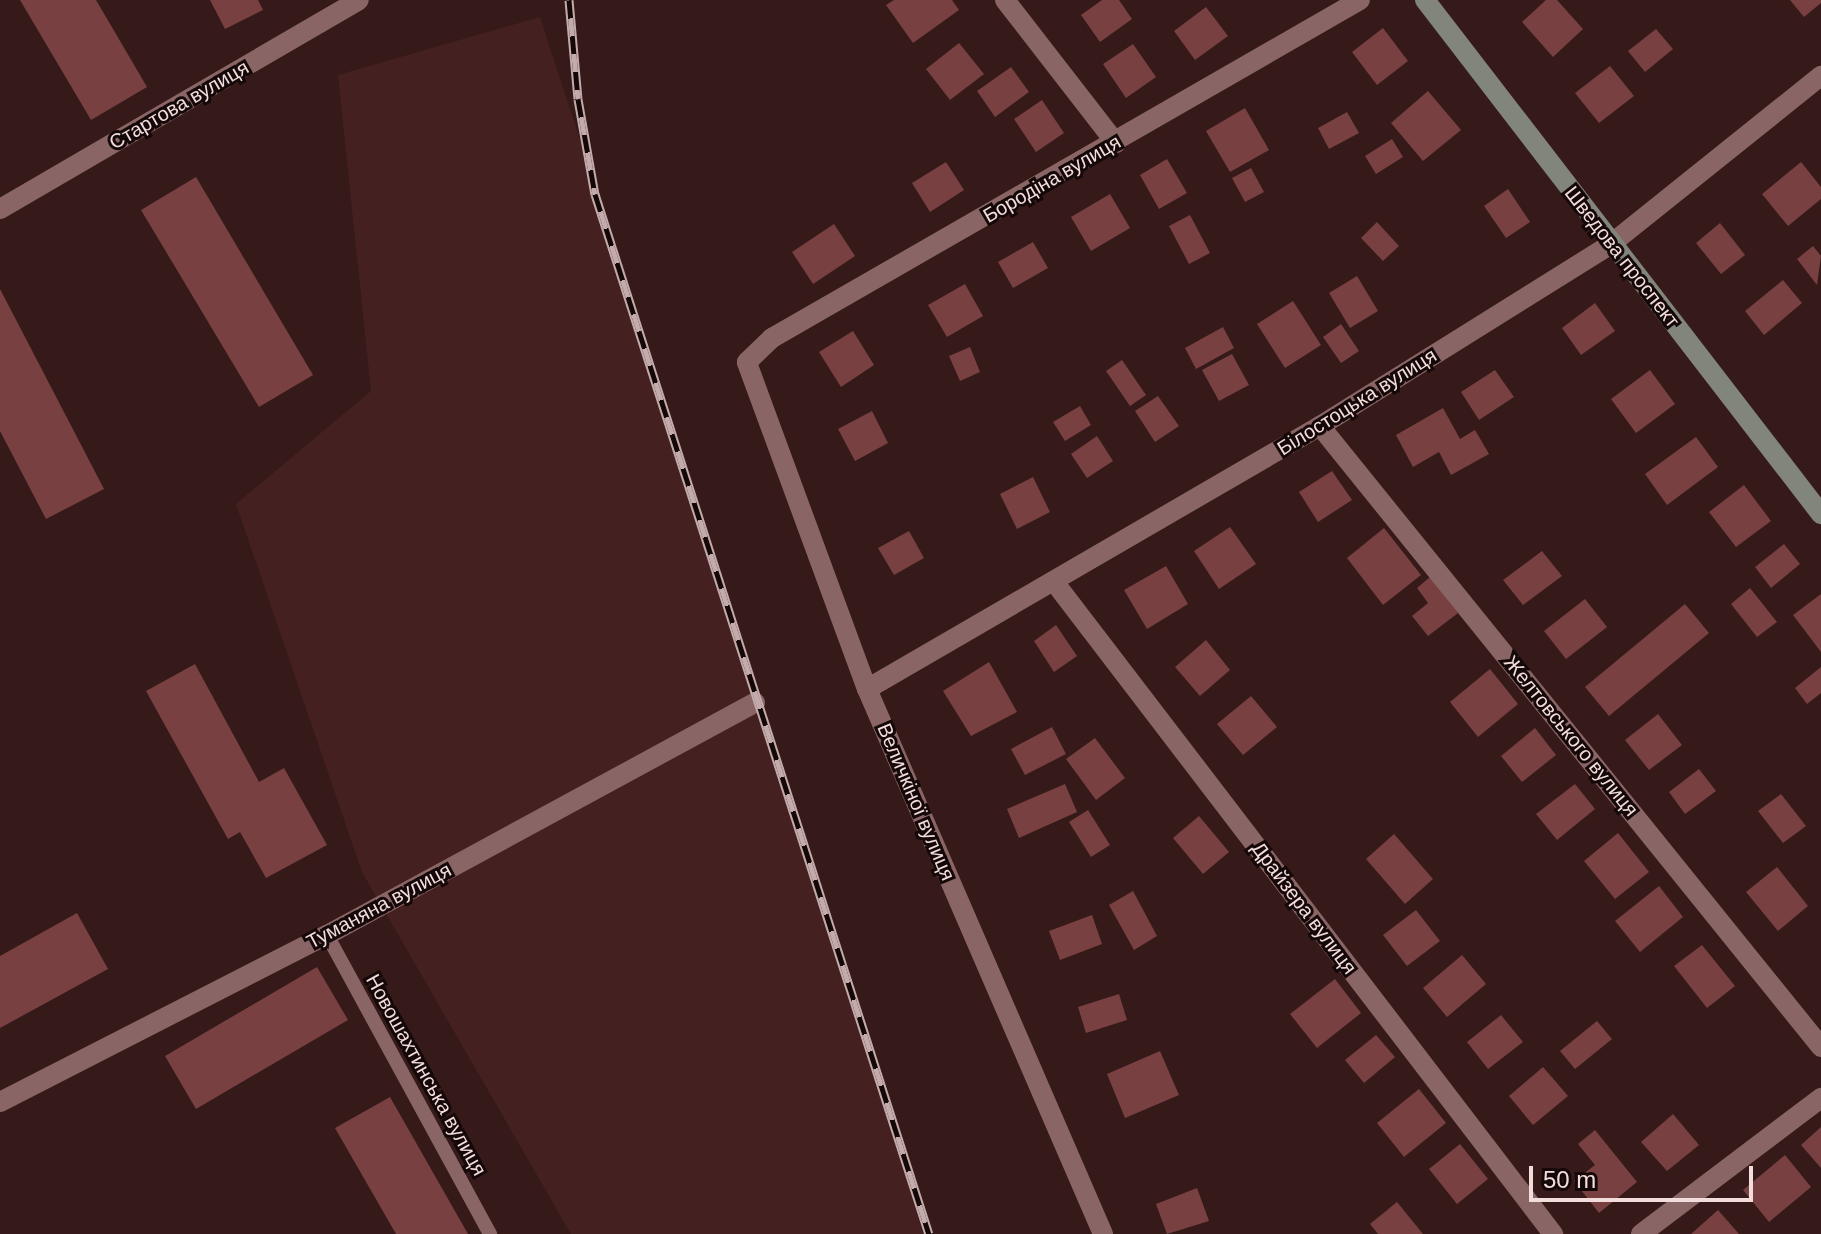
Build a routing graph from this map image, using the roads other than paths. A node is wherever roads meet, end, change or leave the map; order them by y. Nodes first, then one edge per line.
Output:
1 (359, 0) edge
2 (1005, 0) edge
3 (1360, 0) edge
4 (1425, 0) edge
5 (1821, 76) edge
6 (1116, 143) junction
7 (0, 209) edge
8 (1611, 244) junction
9 (747, 362) joint
10 (1320, 426) junction
11 (1821, 514) edge
12 (1055, 583) junction
13 (867, 689) junction
14 (755, 703) dead end
15 (327, 935) junction
16 (1821, 1047) edge
17 (1821, 1098) edge
18 (0, 1102) edge
19 (490, 1234) edge
20 (1103, 1234) edge
21 (1553, 1234) edge
22 (1641, 1234) edge

1 - 7 street, Стартова вулиця
2 - 6 street
3 - 6 street, Бородіна вулиця
4 - 8 street, Шведова проспект
5 - 8 street, Білостоцька вулиця
6 - 9 street, Бородіна вулиця
8 - 10 street, Білостоцька вулиця
8 - 11 street, Шведова проспект
9 - 13 street, Величкіної вулиця
10 - 12 street, Білостоцька вулиця
10 - 16 street, Желтовського вулиця
12 - 13 street, Білостоцька вулиця
12 - 21 street, Драйзера вулиця
13 - 20 street, Величкіної вулиця
14 - 15 street, Туманяна вулиця
15 - 18 street, Туманяна вулиця
15 - 19 lane, Новошахтинська вулиця
17 - 22 street

